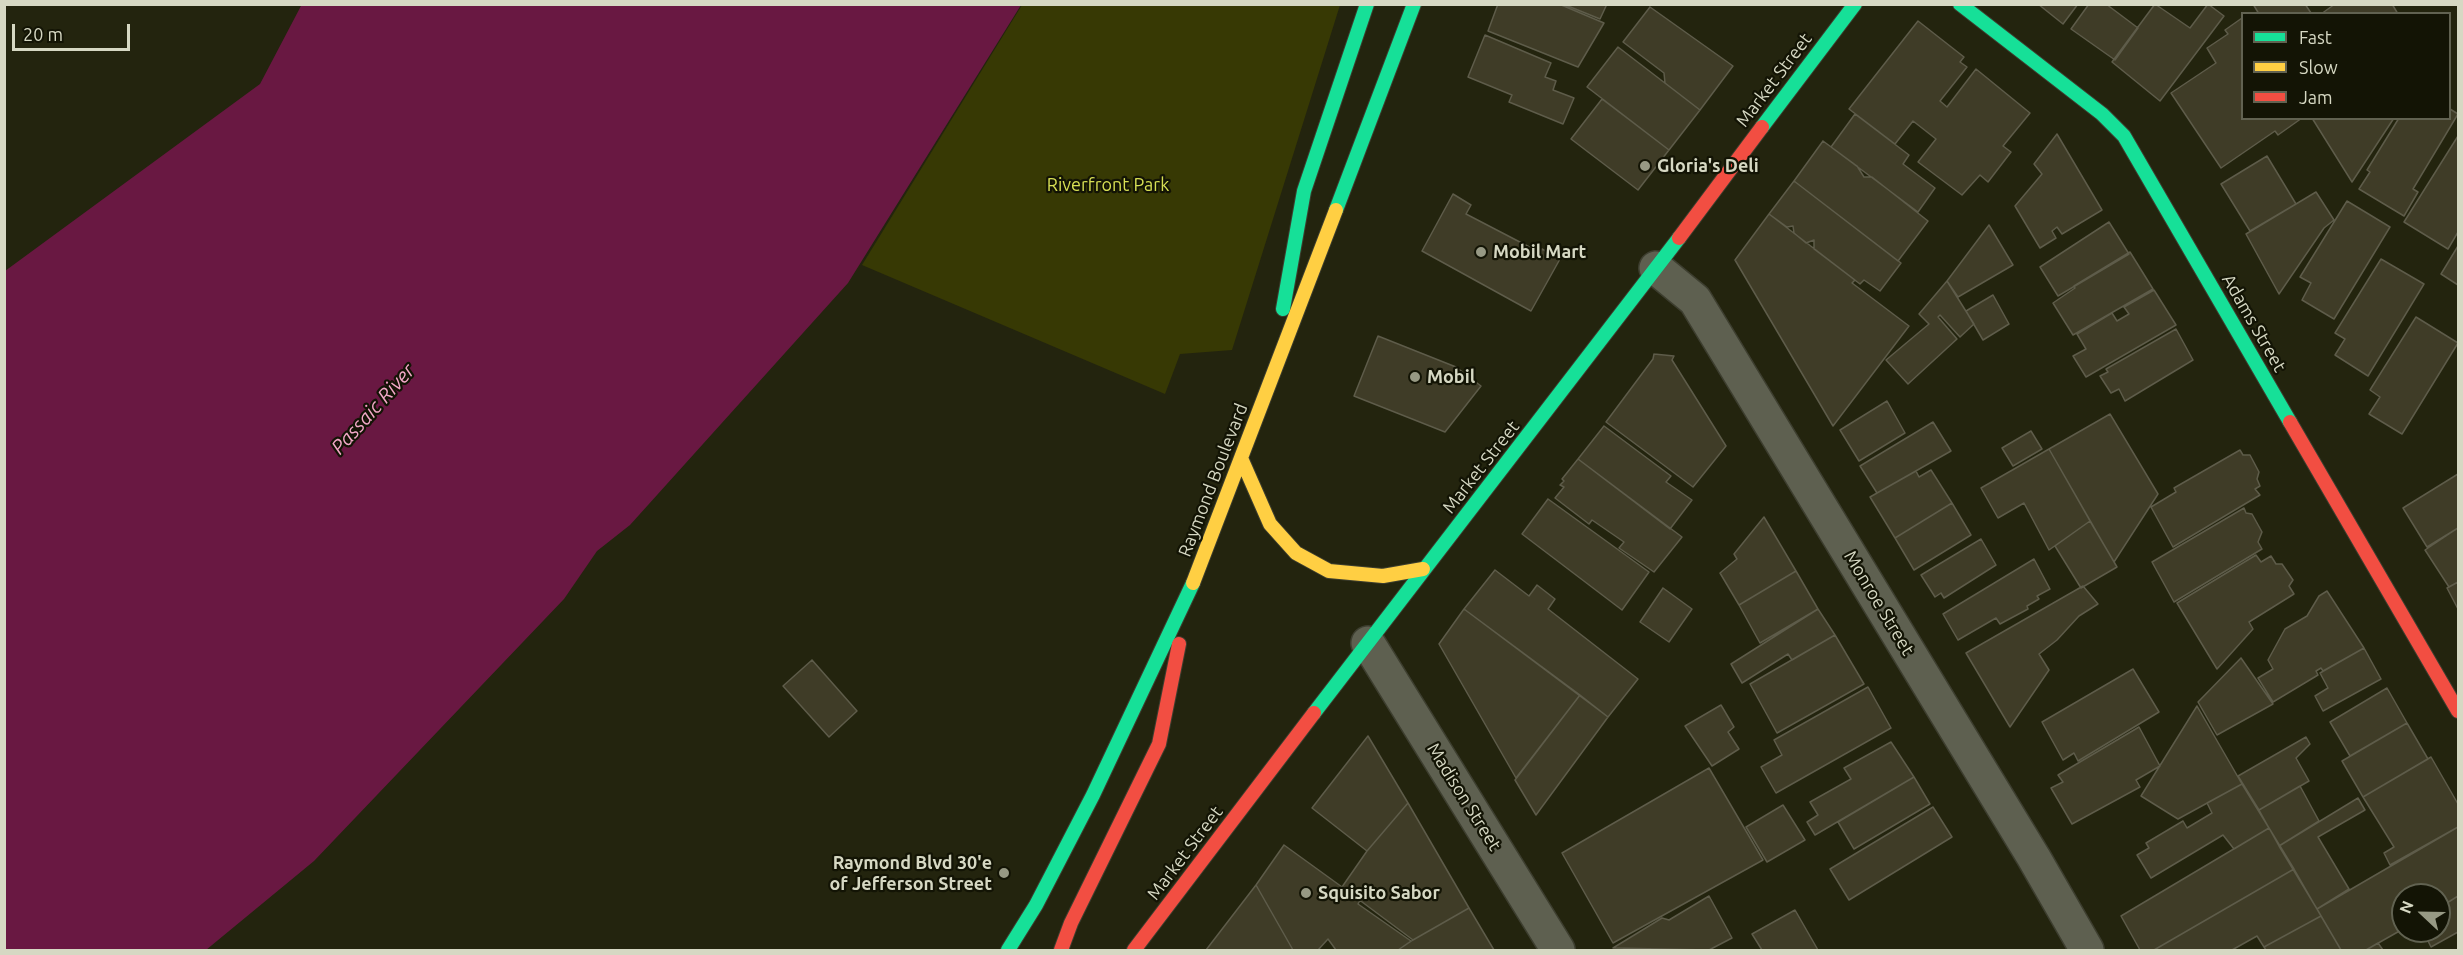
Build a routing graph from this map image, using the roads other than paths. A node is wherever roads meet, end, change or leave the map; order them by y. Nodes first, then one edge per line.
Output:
1 (1367, 4) edge
2 (1414, 4) edge
3 (1855, 4) edge
4 (1960, 4) edge
5 (1656, 268) junction
6 (1272, 373) junction
7 (1241, 458) junction
8 (1423, 569) junction
9 (1188, 596) junction
10 (1368, 643) junction
11 (2458, 711) edge
12 (1008, 951) edge
13 (1061, 951) edge
14 (1134, 951) edge
15 (1558, 951) edge
16 (2087, 951) edge

1 - 6 main road
2 - 6 main road, Raymond Boulevard
3 - 5 main road, Market Street
4 - 11 main road, Adams Street
5 - 8 main road, Market Street
5 - 16 street, Monroe Street
6 - 7 main road, Raymond Boulevard
7 - 8 main road
7 - 9 main road, Raymond Boulevard
8 - 10 main road, Market Street
9 - 12 main road, Raymond Boulevard
9 - 13 main road
10 - 14 main road, Market Street
10 - 15 street, Madison Street

